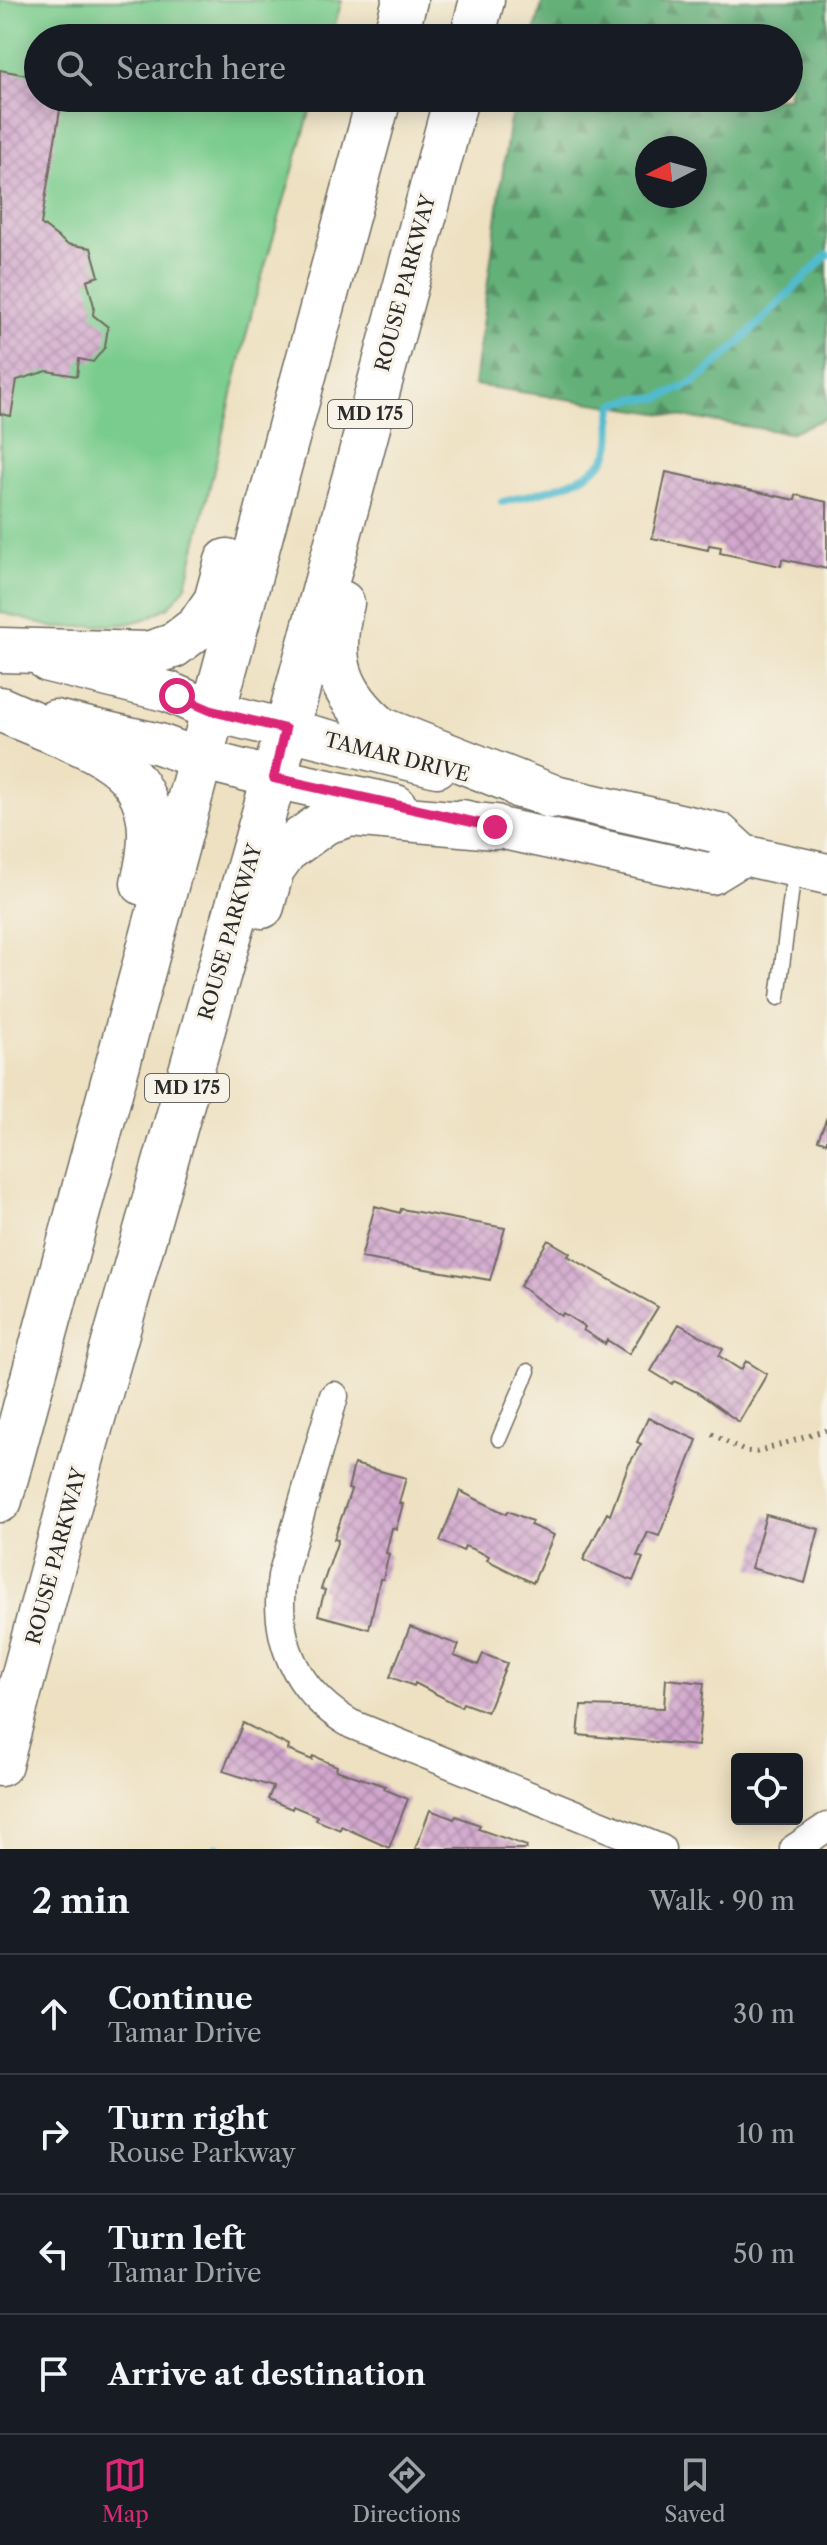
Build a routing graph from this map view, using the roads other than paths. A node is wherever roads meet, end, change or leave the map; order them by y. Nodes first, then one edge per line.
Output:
1 (405, 0) edge
2 (482, 0) edge
3 (399, 24) edge
4 (476, 24) edge
5 (375, 112) edge
6 (452, 112) edge
7 (437, 165) junction
8 (331, 278) junction
9 (1, 650) edge
10 (0, 708) edge
11 (212, 711) junction
12 (285, 729) junction
13 (200, 759) junction
14 (274, 778) junction
15 (551, 796) junction
16 (495, 827) junction
17 (743, 855) junction
18 (811, 870) edge
19 (778, 998) dead end
20 (78, 1216) junction
21 (113, 1355) junction
22 (528, 1371) dead end
23 (334, 1396) dead end
24 (499, 1439) dead end
25 (0, 1500) edge
26 (0, 1764) edge
27 (827, 1827) edge
28 (661, 1849) edge
29 (794, 1849) edge

1 - 3 main road
2 - 4 main road
5 - 8 main road, MD 175
6 - 7 main road, ROUSE PARKWAY / MD 175
7 - 12 main road, ROUSE PARKWAY / MD 175
7 - 15 main road
8 - 9 main road
8 - 11 main road, MD 175
9 - 11 street, TAMAR DRIVE
10 - 13 street
10 - 20 main road
11 - 12 street, TAMAR DRIVE
11 - 13 main road, MD 175
12 - 14 main road, ROUSE PARKWAY / MD 175
12 - 15 street, TAMAR DRIVE
13 - 14 street
13 - 20 main road, MD 175
14 - 16 street
14 - 21 main road, ROUSE PARKWAY / MD 175
15 - 17 street, TAMAR DRIVE
16 - 17 street
16 - 21 main road
17 - 18 street, TAMAR DRIVE
18 - 19 lane
20 - 25 main road, MD 175
21 - 26 main road, ROUSE PARKWAY / MD 175
22 - 24 lane
23 - 28 street
27 - 29 street

